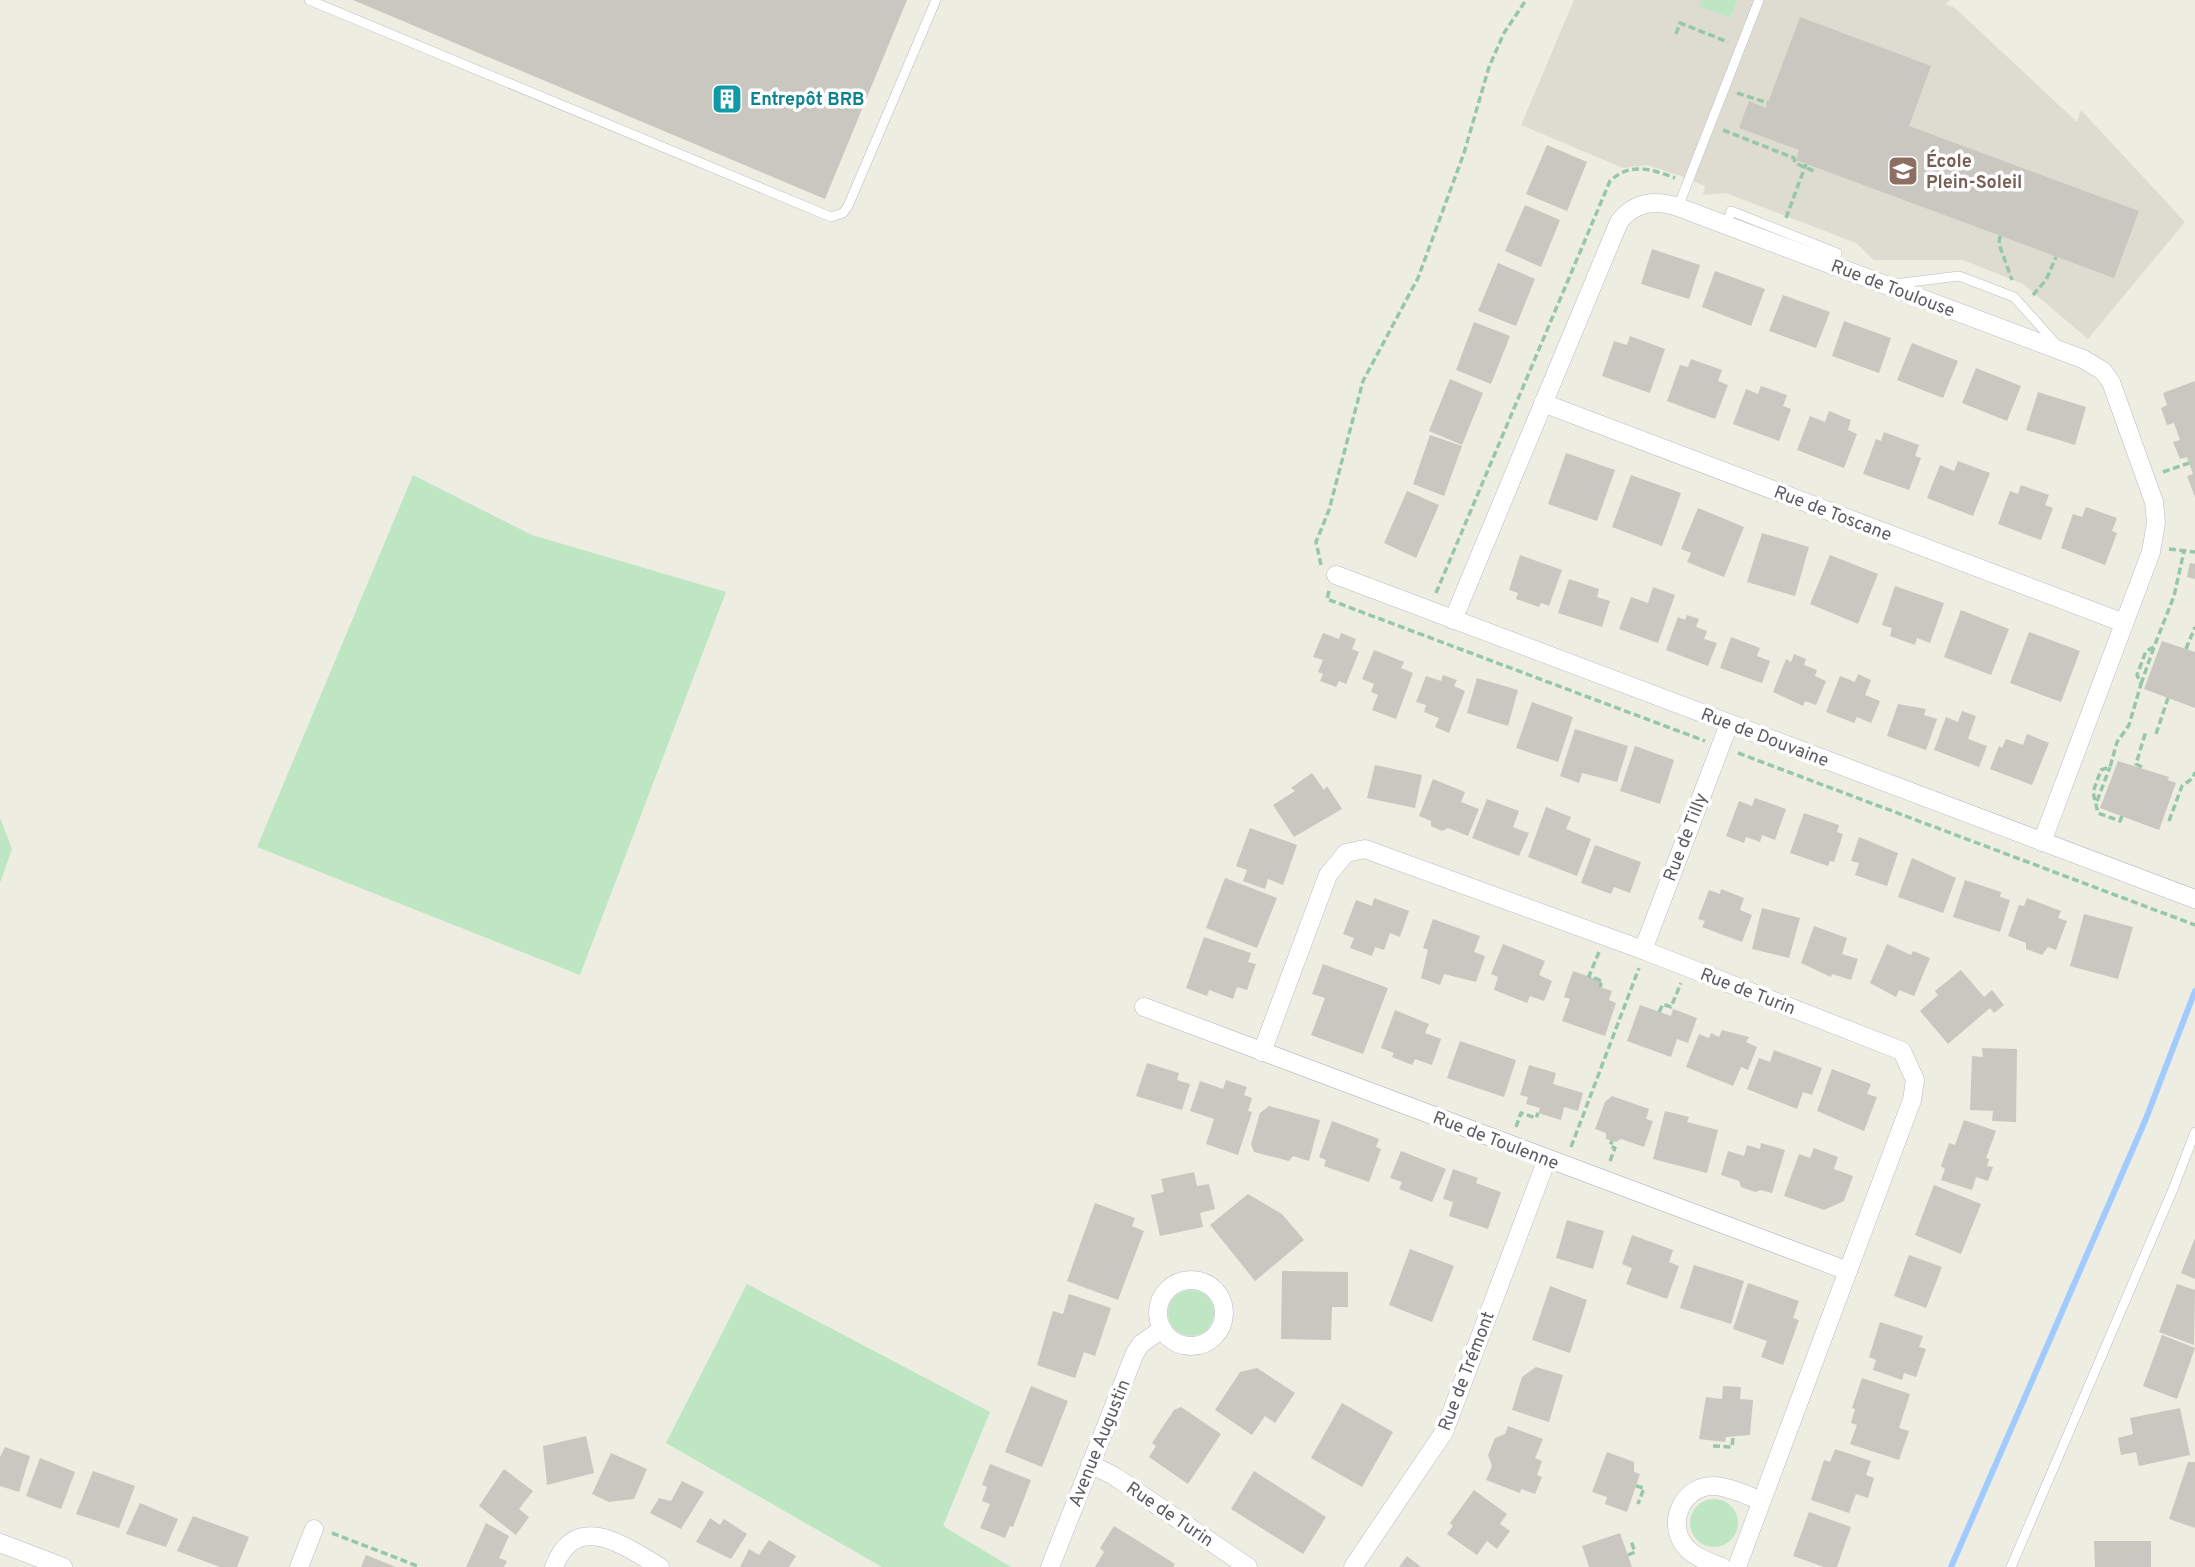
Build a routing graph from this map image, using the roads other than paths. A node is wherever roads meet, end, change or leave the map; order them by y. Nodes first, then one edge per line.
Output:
1 (309, 0) edge
2 (936, 0) edge
3 (1759, 0) edge
4 (1678, 207) junction
5 (1885, 285) junction
6 (2063, 352) junction
7 (1535, 400) junction
8 (1333, 582) road end
9 (1453, 620) junction
10 (2124, 623) junction
11 (1729, 724) junction
12 (2042, 842) junction
13 (2195, 899) edge
14 (1641, 958) junction
15 (1144, 1007) dead end
16 (1262, 1052) junction
17 (2195, 1132) edge
18 (1547, 1159) junction
19 (1848, 1272) junction
20 (1162, 1329) dead end
21 (1090, 1464) junction
22 (1761, 1501) junction
23 (323, 1531) road end
24 (0, 1542) edge
25 (44, 1564) edge
26 (63, 1567) edge
27 (299, 1567) edge
28 (554, 1567) edge
29 (660, 1567) edge
30 (1050, 1567) edge
31 (1248, 1567) edge
32 (1353, 1567) edge
33 (1722, 1567) edge
34 (1737, 1567) edge
35 (2011, 1567) edge

1 - 2 lane
3 - 4 lane
4 - 5 street, Rue de Toulouse
4 - 7 street, Rue de Toulouse
5 - 6 street, Rue de Toulouse
5 - 6 lane
6 - 10 street, Rue de Toulouse
7 - 9 street, Rue de Toulouse
7 - 10 street, Rue de Toscane
8 - 9 street, Rue de Douvaine
9 - 11 street, Rue de Douvaine
10 - 12 street, Rue de Toulouse
11 - 12 street, Rue de Douvaine
11 - 14 street, Rue de Tilly
12 - 13 street, Rue de Douvaine
14 - 16 street, Rue de Turin
14 - 19 street, Rue de Turin
15 - 16 street, Rue de Toulenne
16 - 18 street, Rue de Toulenne
17 - 35 lane
18 - 19 street, Rue de Toulenne
18 - 32 street, Rue de Trémont
19 - 22 street, Rue de Turin
20 - 21 street, Avenue Augustin
21 - 30 street, Avenue Augustin
21 - 31 street, Rue de Turin
22 - 33 street
22 - 34 street, Rue de Turin
23 - 27 street
24 - 25 street
25 - 26 street
28 - 29 street

